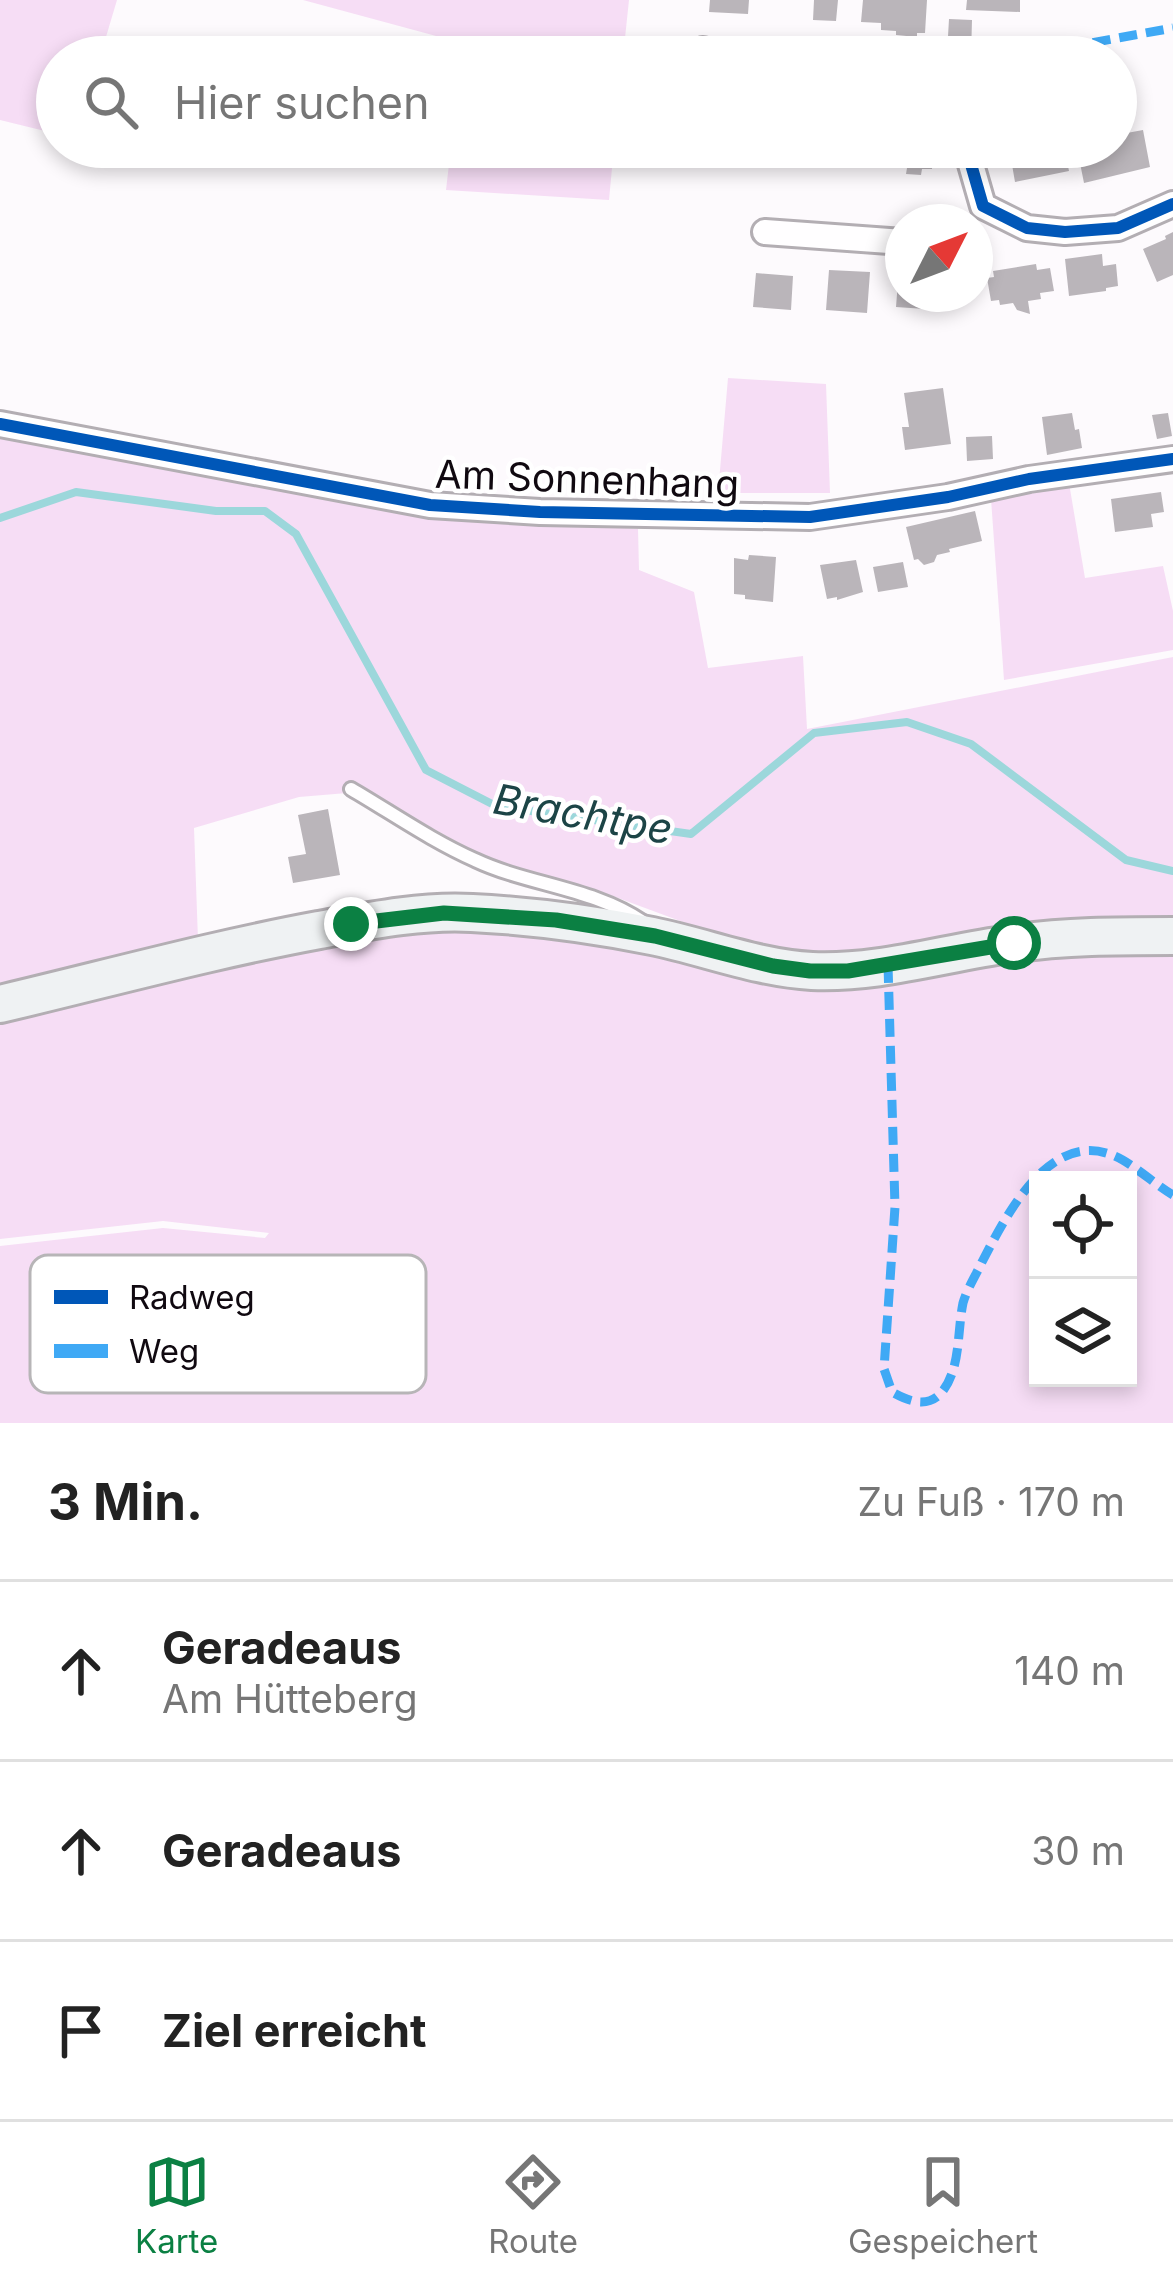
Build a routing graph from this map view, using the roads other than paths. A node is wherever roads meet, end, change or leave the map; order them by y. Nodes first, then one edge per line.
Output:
1 (972, 168) edge
2 (982, 204) edge
3 (1173, 204) edge
4 (993, 211) edge
5 (765, 232) dead end
6 (885, 241) edge
7 (0, 424) edge
8 (1173, 459) edge
9 (351, 789) dead end
10 (655, 936) junction
11 (1173, 936) edge
12 (0, 1004) edge

1 - 2 street
3 - 4 street
5 - 6 street
7 - 8 street, Am Sonnenhang
9 - 10 lane
10 - 11 main road
10 - 12 main road

